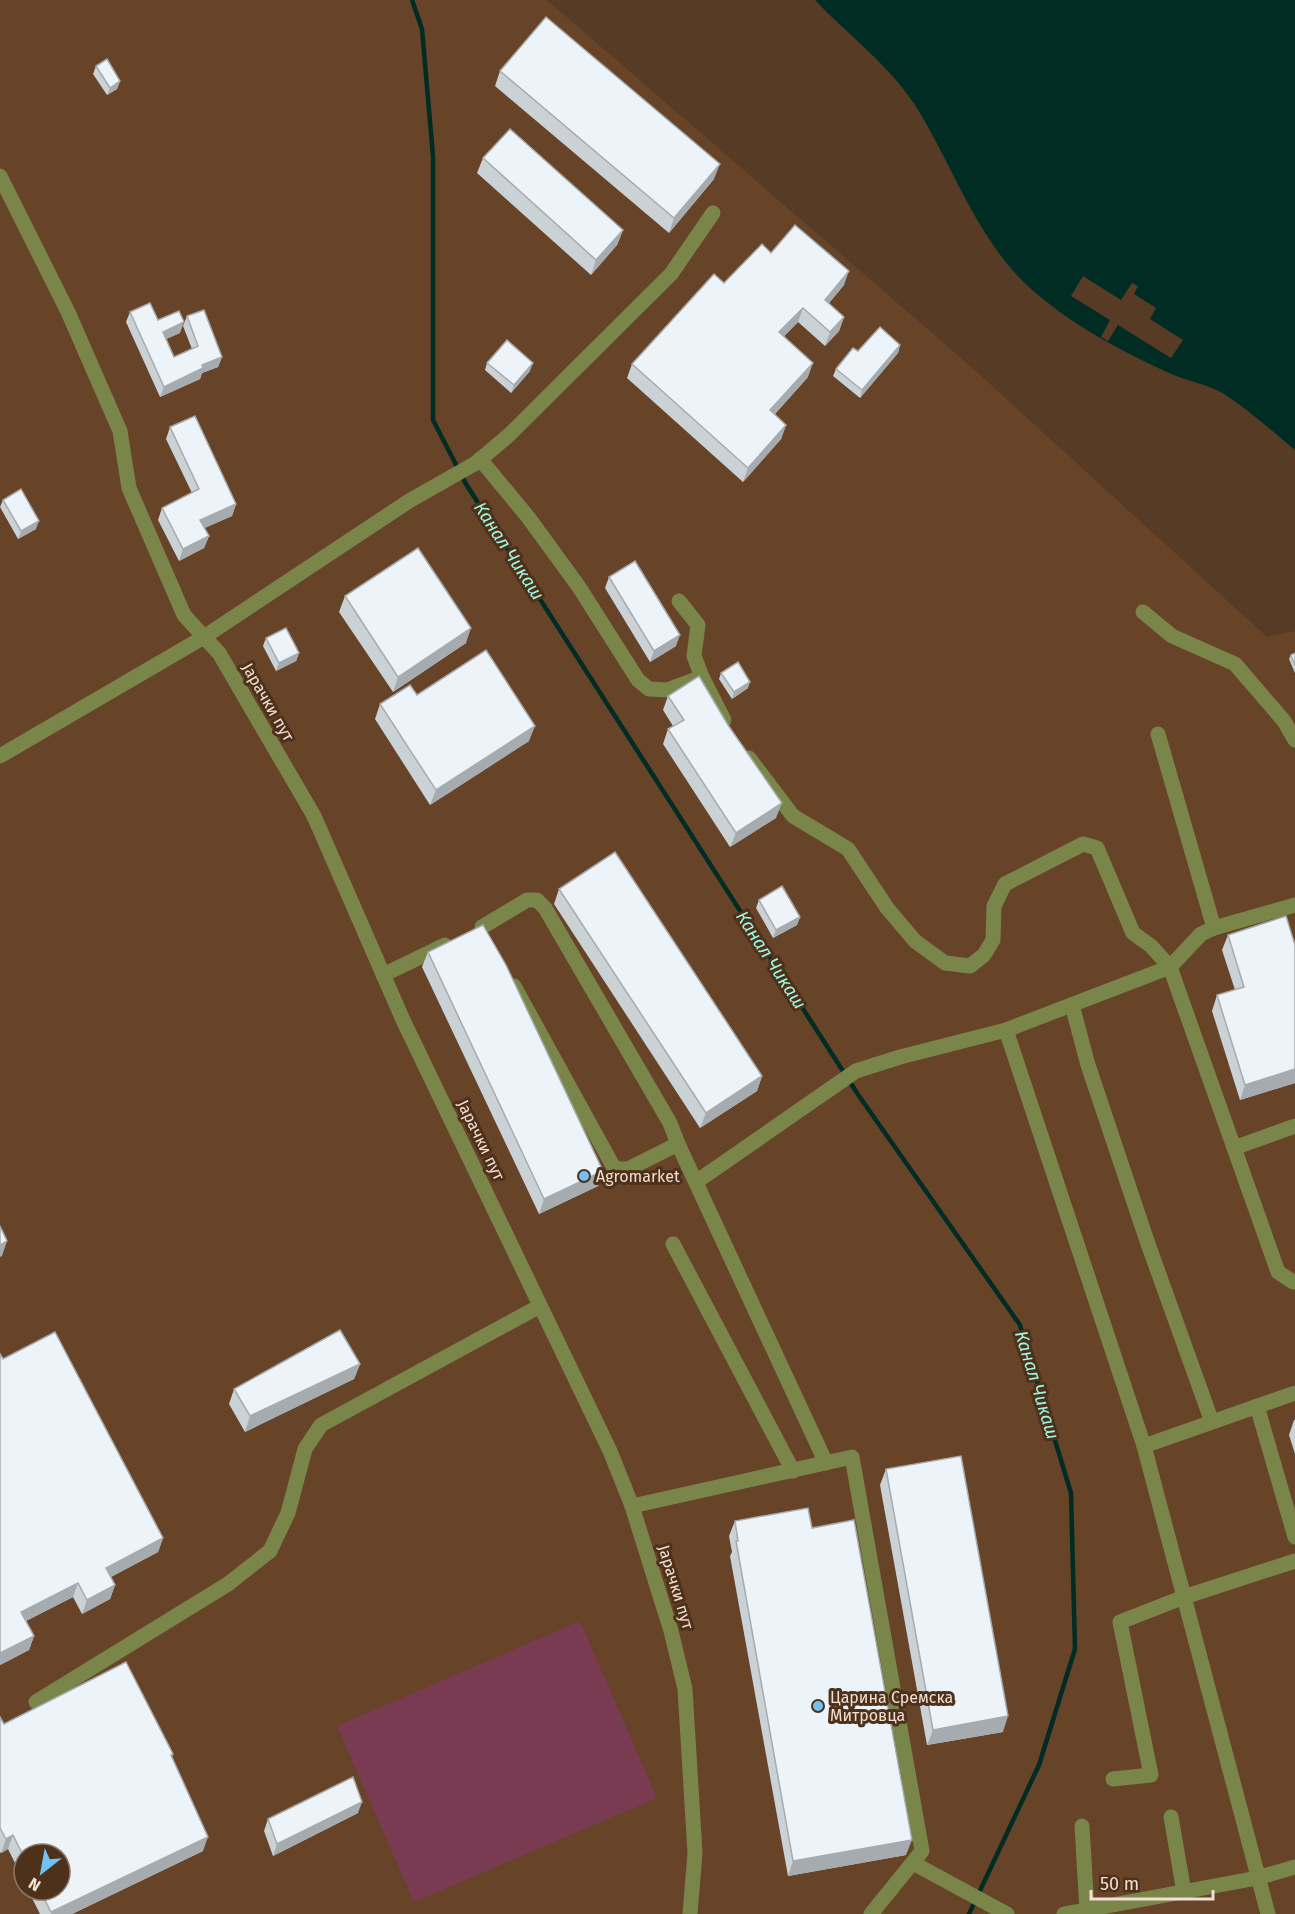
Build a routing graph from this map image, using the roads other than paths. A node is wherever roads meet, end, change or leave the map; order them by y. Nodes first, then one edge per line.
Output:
1 (0, 176) edge
2 (713, 213) dead end
3 (478, 461) junction
4 (679, 601) dead end
5 (1143, 612) dead end
6 (204, 637) junction
7 (702, 677) junction
8 (1158, 734) dead end
9 (1295, 740) edge
10 (0, 756) edge
11 (1295, 905) edge
12 (1214, 928) junction
13 (1170, 967) junction
14 (505, 969) edge
15 (383, 975) junction
16 (1072, 1005) junction
17 (1006, 1030) junction
18 (1295, 1126) edge
19 (678, 1144) junction
20 (1234, 1148) junction
21 (696, 1182) junction
22 (673, 1244) dead end
23 (1295, 1282) edge
24 (540, 1306) junction
25 (1295, 1393) edge
26 (1257, 1406) junction
27 (1212, 1422) junction
28 (1144, 1446) junction
29 (826, 1463) junction
30 (793, 1470) junction
31 (632, 1506) junction
32 (1295, 1538) edge
33 (1295, 1561) edge
34 (1184, 1597) junction
35 (36, 1702) dead end
36 (1113, 1779) dead end
37 (1171, 1817) dead end
38 (1082, 1826) dead end
39 (913, 1863) junction
40 (1295, 1867) edge
41 (1257, 1878) junction
42 (1184, 1892) junction
43 (1087, 1911) junction
44 (1003, 1912) edge
45 (690, 1914) edge
46 (871, 1914) edge
47 (1064, 1914) edge
48 (1268, 1914) edge

1 - 6 street, Јарачки пут
2 - 3 street
3 - 6 street
3 - 7 street
4 - 7 street
5 - 9 street
6 - 10 street
6 - 15 street, Јарачки пут
7 - 13 street
8 - 12 street
11 - 12 street
12 - 13 street
13 - 16 street
13 - 20 street
14 - 19 street
15 - 19 street
15 - 24 street, Јарачки пут
16 - 17 street
16 - 27 street
17 - 21 street
17 - 28 street
18 - 20 street
19 - 21 street
20 - 23 street
21 - 29 street
22 - 30 street
24 - 31 street, Јарачки пут
24 - 35 street
25 - 26 street
26 - 27 street
26 - 32 street
27 - 28 street
28 - 34 street
29 - 30 street
29 - 39 street
30 - 31 street
31 - 45 street, Јарачки пут
33 - 34 street
34 - 36 street
34 - 41 street
37 - 42 street
38 - 43 street
39 - 44 street
39 - 46 street
40 - 41 street
41 - 42 street
41 - 48 street
42 - 43 street
43 - 47 street

